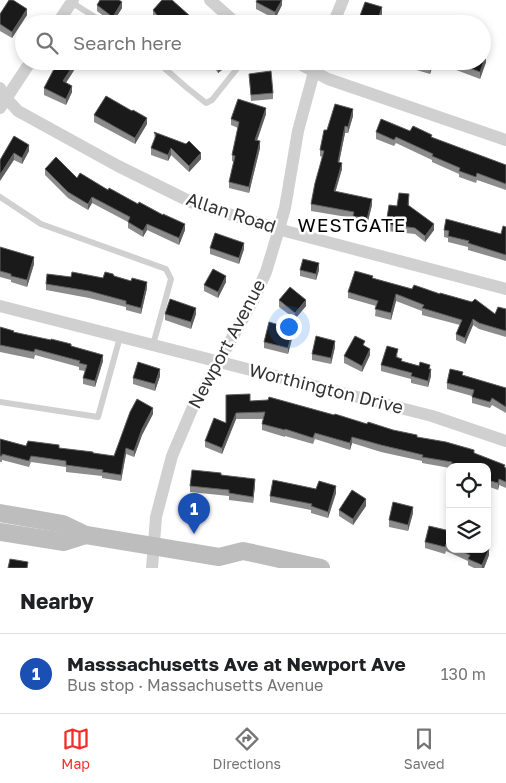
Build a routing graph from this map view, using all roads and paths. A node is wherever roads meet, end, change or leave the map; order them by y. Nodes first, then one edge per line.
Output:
1 (210, 0) edge
2 (344, 0) edge
3 (72, 1) edge
4 (63, 15) edge
5 (93, 15) edge
6 (227, 15) edge
7 (337, 15) edge
8 (24, 70) edge
9 (166, 70) edge
10 (236, 70) edge
11 (315, 70) edge
12 (320, 70) edge
13 (2, 98) edge
14 (506, 140) edge
15 (0, 197) edge
16 (279, 229) junction
17 (506, 289) edge
18 (0, 306) edge
19 (120, 337) junction
20 (153, 345) junction
21 (219, 362) junction
22 (0, 402) edge
23 (506, 440) edge
24 (0, 513) edge
25 (0, 532) edge
26 (86, 534) junction
27 (154, 545) junction
28 (219, 557) junction
29 (152, 568) edge
30 (233, 568) edge
31 (321, 568) edge

1 - 6 street
2 - 7 street
3 - 4 street
3 - 5 lane
8 - 13 street
9 - 10 lane
11 - 16 street, Newport Avenue
12 - 14 street
13 - 16 street, Allan Road
15 - 20 lane
16 - 17 street, Allan Road
16 - 21 street, Newport Avenue
18 - 19 street, Worthington Drive
19 - 20 street, Worthington Drive
19 - 22 lane
20 - 21 street, Worthington Drive
21 - 23 street, Worthington Drive
21 - 27 street, Newport Avenue
24 - 26 main road
25 - 26 main road
26 - 27 main road
27 - 28 main road
27 - 29 street, Newport Avenue
28 - 30 main road
28 - 31 main road

